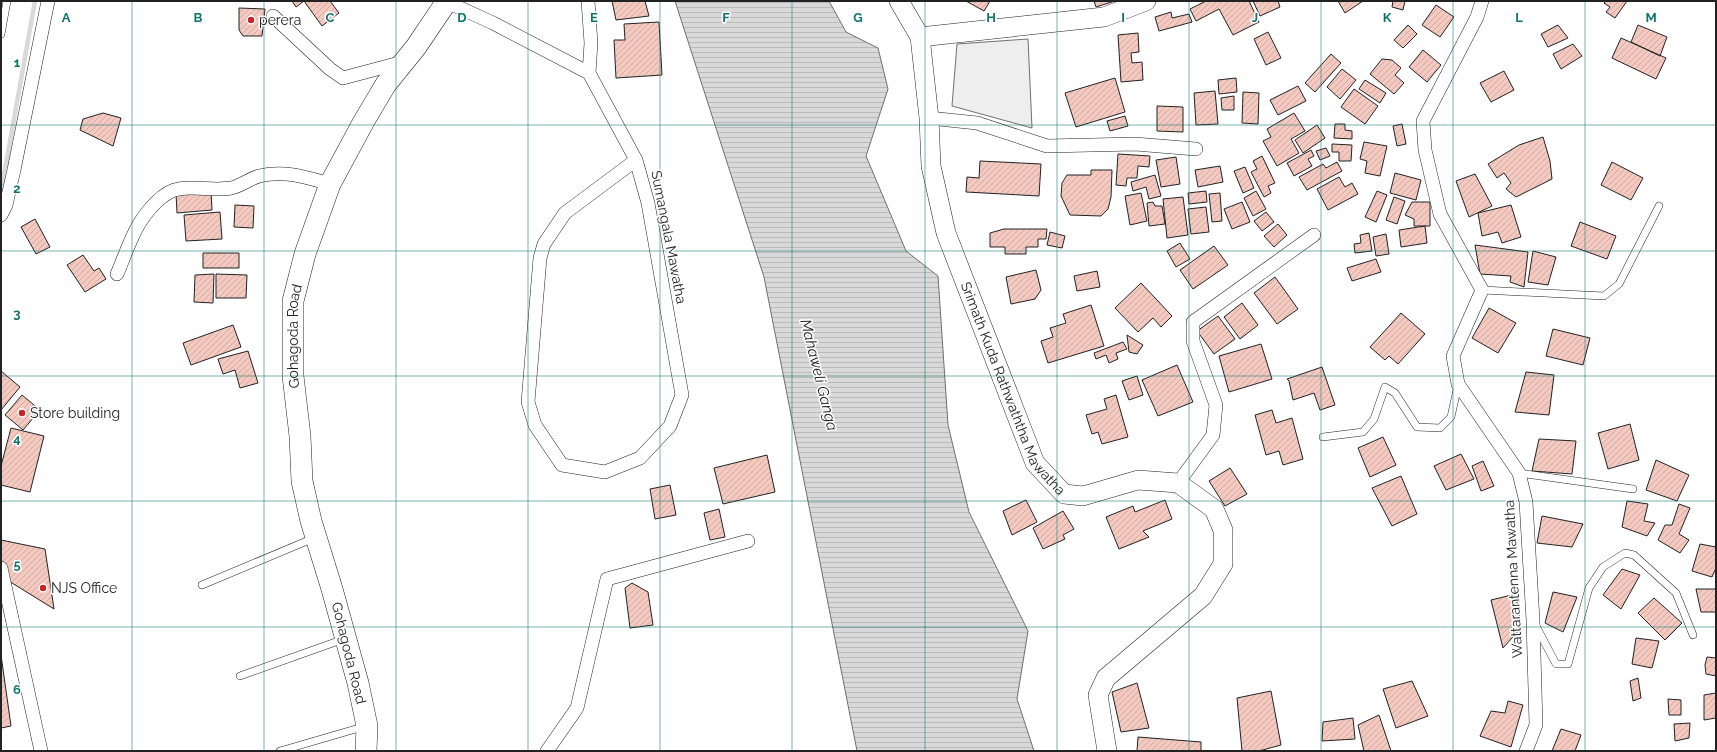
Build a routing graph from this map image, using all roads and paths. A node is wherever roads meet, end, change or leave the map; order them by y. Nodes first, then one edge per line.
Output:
1 (7, 1) edge
2 (48, 1) edge
3 (447, 1) edge
4 (588, 1) edge
5 (899, 1) edge
6 (1146, 1) edge
7 (1482, 1) edge
8 (273, 16) dead end
9 (1, 34) edge
10 (920, 37) junction
11 (402, 62) junction
12 (589, 73) junction
13 (930, 118) junction
14 (1196, 149) dead end
15 (636, 160) junction
16 (330, 184) junction
17 (1659, 206) dead end
18 (1, 215) edge
19 (1314, 235) dead end
20 (117, 274) dead end
21 (1482, 290) junction
22 (1458, 384) junction
23 (1323, 437) dead end
24 (1519, 473) junction
25 (1178, 483) junction
26 (1633, 489) dead end
27 (316, 537) junction
28 (748, 541) dead end
29 (1, 568) edge
30 (202, 585) dead end
31 (1533, 620) junction
32 (1694, 635) dead end
33 (346, 638) junction
34 (240, 676) dead end
35 (367, 726) junction
36 (41, 751) edge
37 (280, 751) edge
38 (366, 751) edge
39 (547, 751) edge
40 (1107, 751) edge
41 (1526, 751) edge

1 - 9 lane
2 - 18 street
3 - 11 main road, Gohagoda Road
3 - 12 street
4 - 12 street
5 - 10 street, Srimath Kuda Rathwaththa Mawatha
6 - 10 street
7 - 21 street
8 - 11 street
10 - 13 street, Srimath Kuda Rathwaththa Mawatha
11 - 16 main road, Gohagoda Road
12 - 15 street, Sumangala Mawatha
13 - 14 street
13 - 25 street, Srimath Kuda Rathwaththa Mawatha
15 - 15 street, Sumangala Mawatha
16 - 20 street
16 - 27 main road, Gohagoda Road
17 - 21 lane
19 - 25 street
21 - 22 street, Wattarantenna Mawatha
22 - 23 lane
22 - 24 street, Wattarantenna Mawatha
24 - 26 lane
24 - 31 street, Wattarantenna Mawatha
25 - 40 street
27 - 30 lane
27 - 33 main road, Gohagoda Road
28 - 39 street
29 - 36 street
31 - 32 lane
31 - 41 street, Wattarantenna Mawatha
33 - 34 lane
33 - 35 main road, Gohagoda Road
35 - 37 lane
35 - 38 main road, Gohagoda Road

